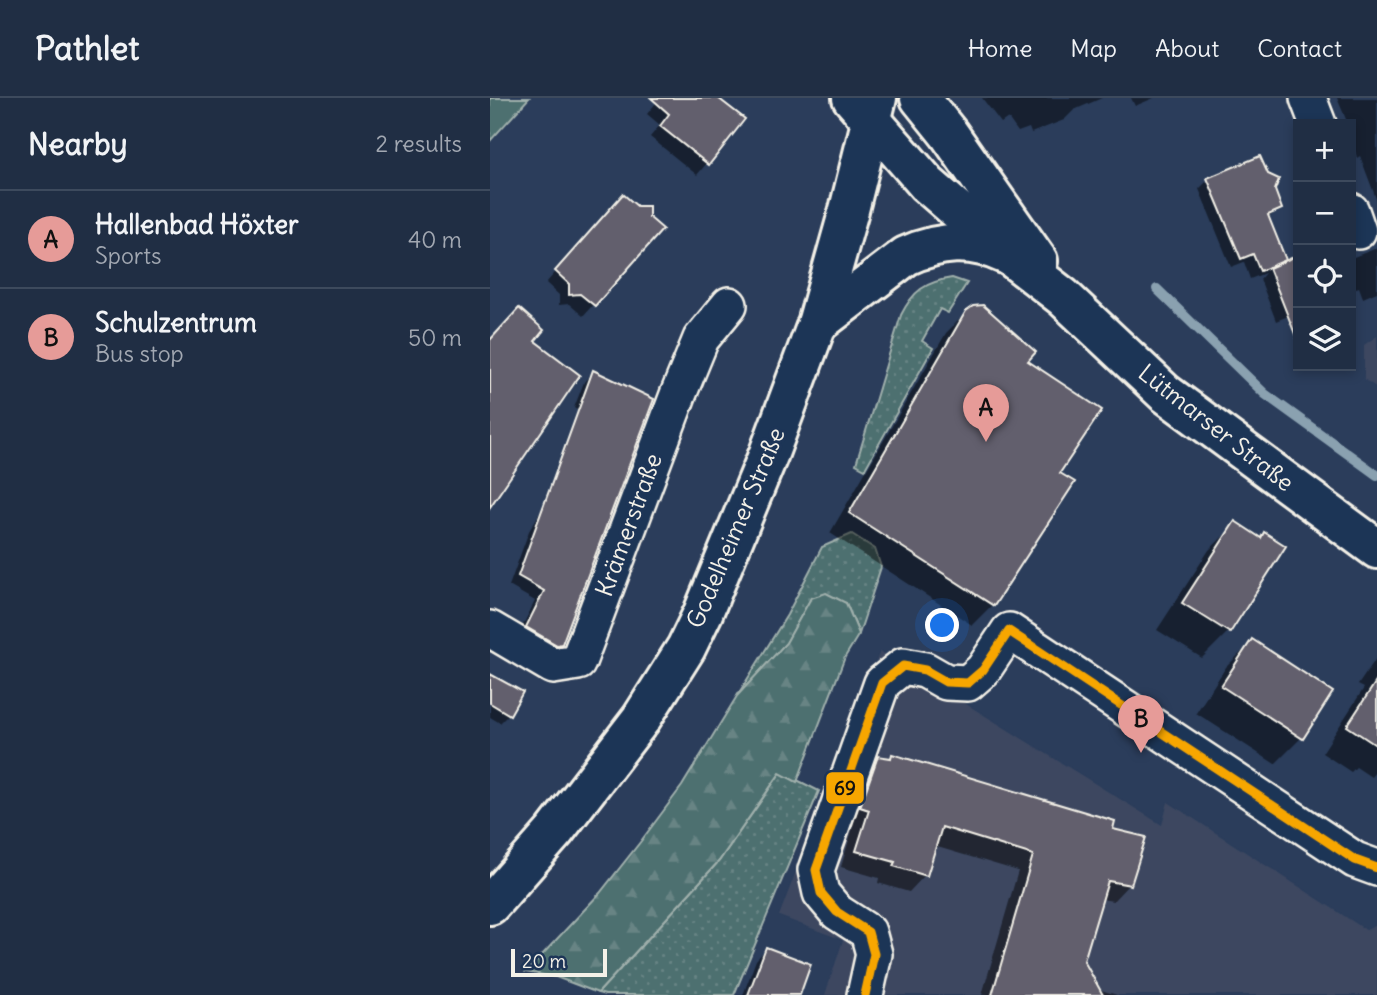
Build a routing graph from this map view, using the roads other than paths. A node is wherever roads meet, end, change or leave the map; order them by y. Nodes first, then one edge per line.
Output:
1 (920, 98) edge
2 (1308, 98) edge
3 (866, 106) edge
4 (1316, 119) edge
5 (1010, 256) junction
6 (1063, 297) junction
7 (729, 304) dead end
8 (817, 324) junction
9 (1377, 549) edge
10 (490, 629) edge
11 (1377, 868) edge
12 (490, 905) edge
13 (865, 995) edge

1 - 6 main road, Lütmarser Straße
2 - 4 street
3 - 5 main road, Lütmarser Straße
3 - 8 main road, Godelheimer Straße
5 - 6 main road, Lütmarser Straße
5 - 8 main road
6 - 9 main road, Lütmarser Straße
7 - 10 street, Krämerstraße
8 - 12 main road, Godelheimer Straße
11 - 13 street

